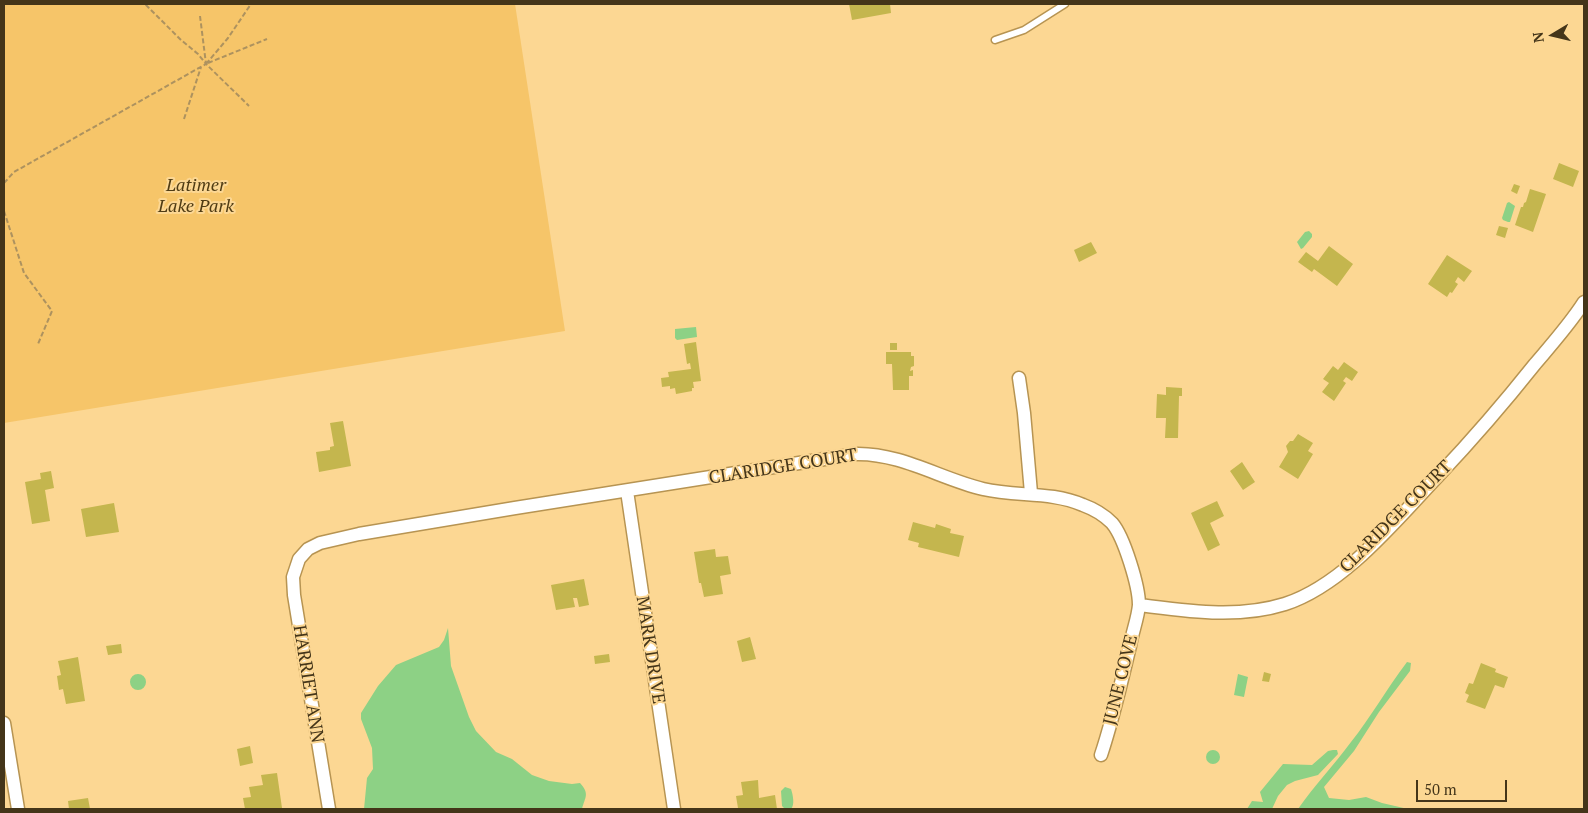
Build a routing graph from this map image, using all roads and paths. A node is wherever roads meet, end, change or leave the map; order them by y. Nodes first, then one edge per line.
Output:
1 (145, 4) edge
2 (251, 4) edge
3 (1064, 4) edge
4 (200, 16) dead end
5 (266, 39) dead end
6 (995, 40) dead end
7 (206, 64) junction
8 (201, 67) junction
9 (249, 106) dead end
10 (184, 119) dead end
11 (4, 183) edge
12 (4, 211) edge
13 (1584, 302) edge
14 (38, 344) dead end
15 (1019, 378) dead end
16 (627, 492) junction
17 (1031, 493) junction
18 (299, 559) joint
19 (1139, 605) junction
20 (4, 723) edge
21 (1101, 755) dead end
22 (18, 809) edge
23 (329, 809) edge
24 (674, 809) edge

1 - 7 path
2 - 7 path
3 - 6 lane
4 - 7 path
5 - 7 path
7 - 8 path
7 - 9 path
8 - 10 path
8 - 11 path
12 - 14 path
13 - 19 street, CLARIDGE COURT
15 - 17 street
16 - 17 street, CLARIDGE COURT
16 - 18 street, CLARIDGE COURT
16 - 24 street, MARK DRIVE
17 - 19 street, CLARIDGE COURT
18 - 23 street, HARRIET ANN
19 - 21 street, JUNE COVE
20 - 22 street

